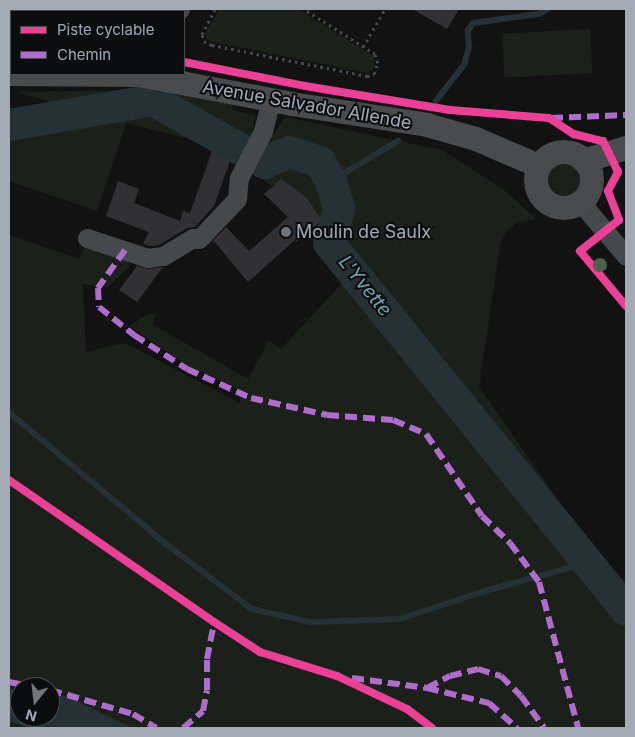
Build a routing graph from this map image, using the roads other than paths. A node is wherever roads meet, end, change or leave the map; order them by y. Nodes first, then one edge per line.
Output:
1 (145, 75) edge
2 (271, 100) junction
3 (626, 148) edge
4 (584, 161) junction
5 (539, 166) junction
6 (585, 198) junction
7 (87, 238) dead end
8 (626, 256) edge

1 - 2 main road, Avenue Salvador Allende
2 - 5 main road, Avenue Salvador Allende
2 - 7 street
3 - 4 main road
4 - 5 main road
4 - 6 main road
5 - 6 main road
6 - 8 street

